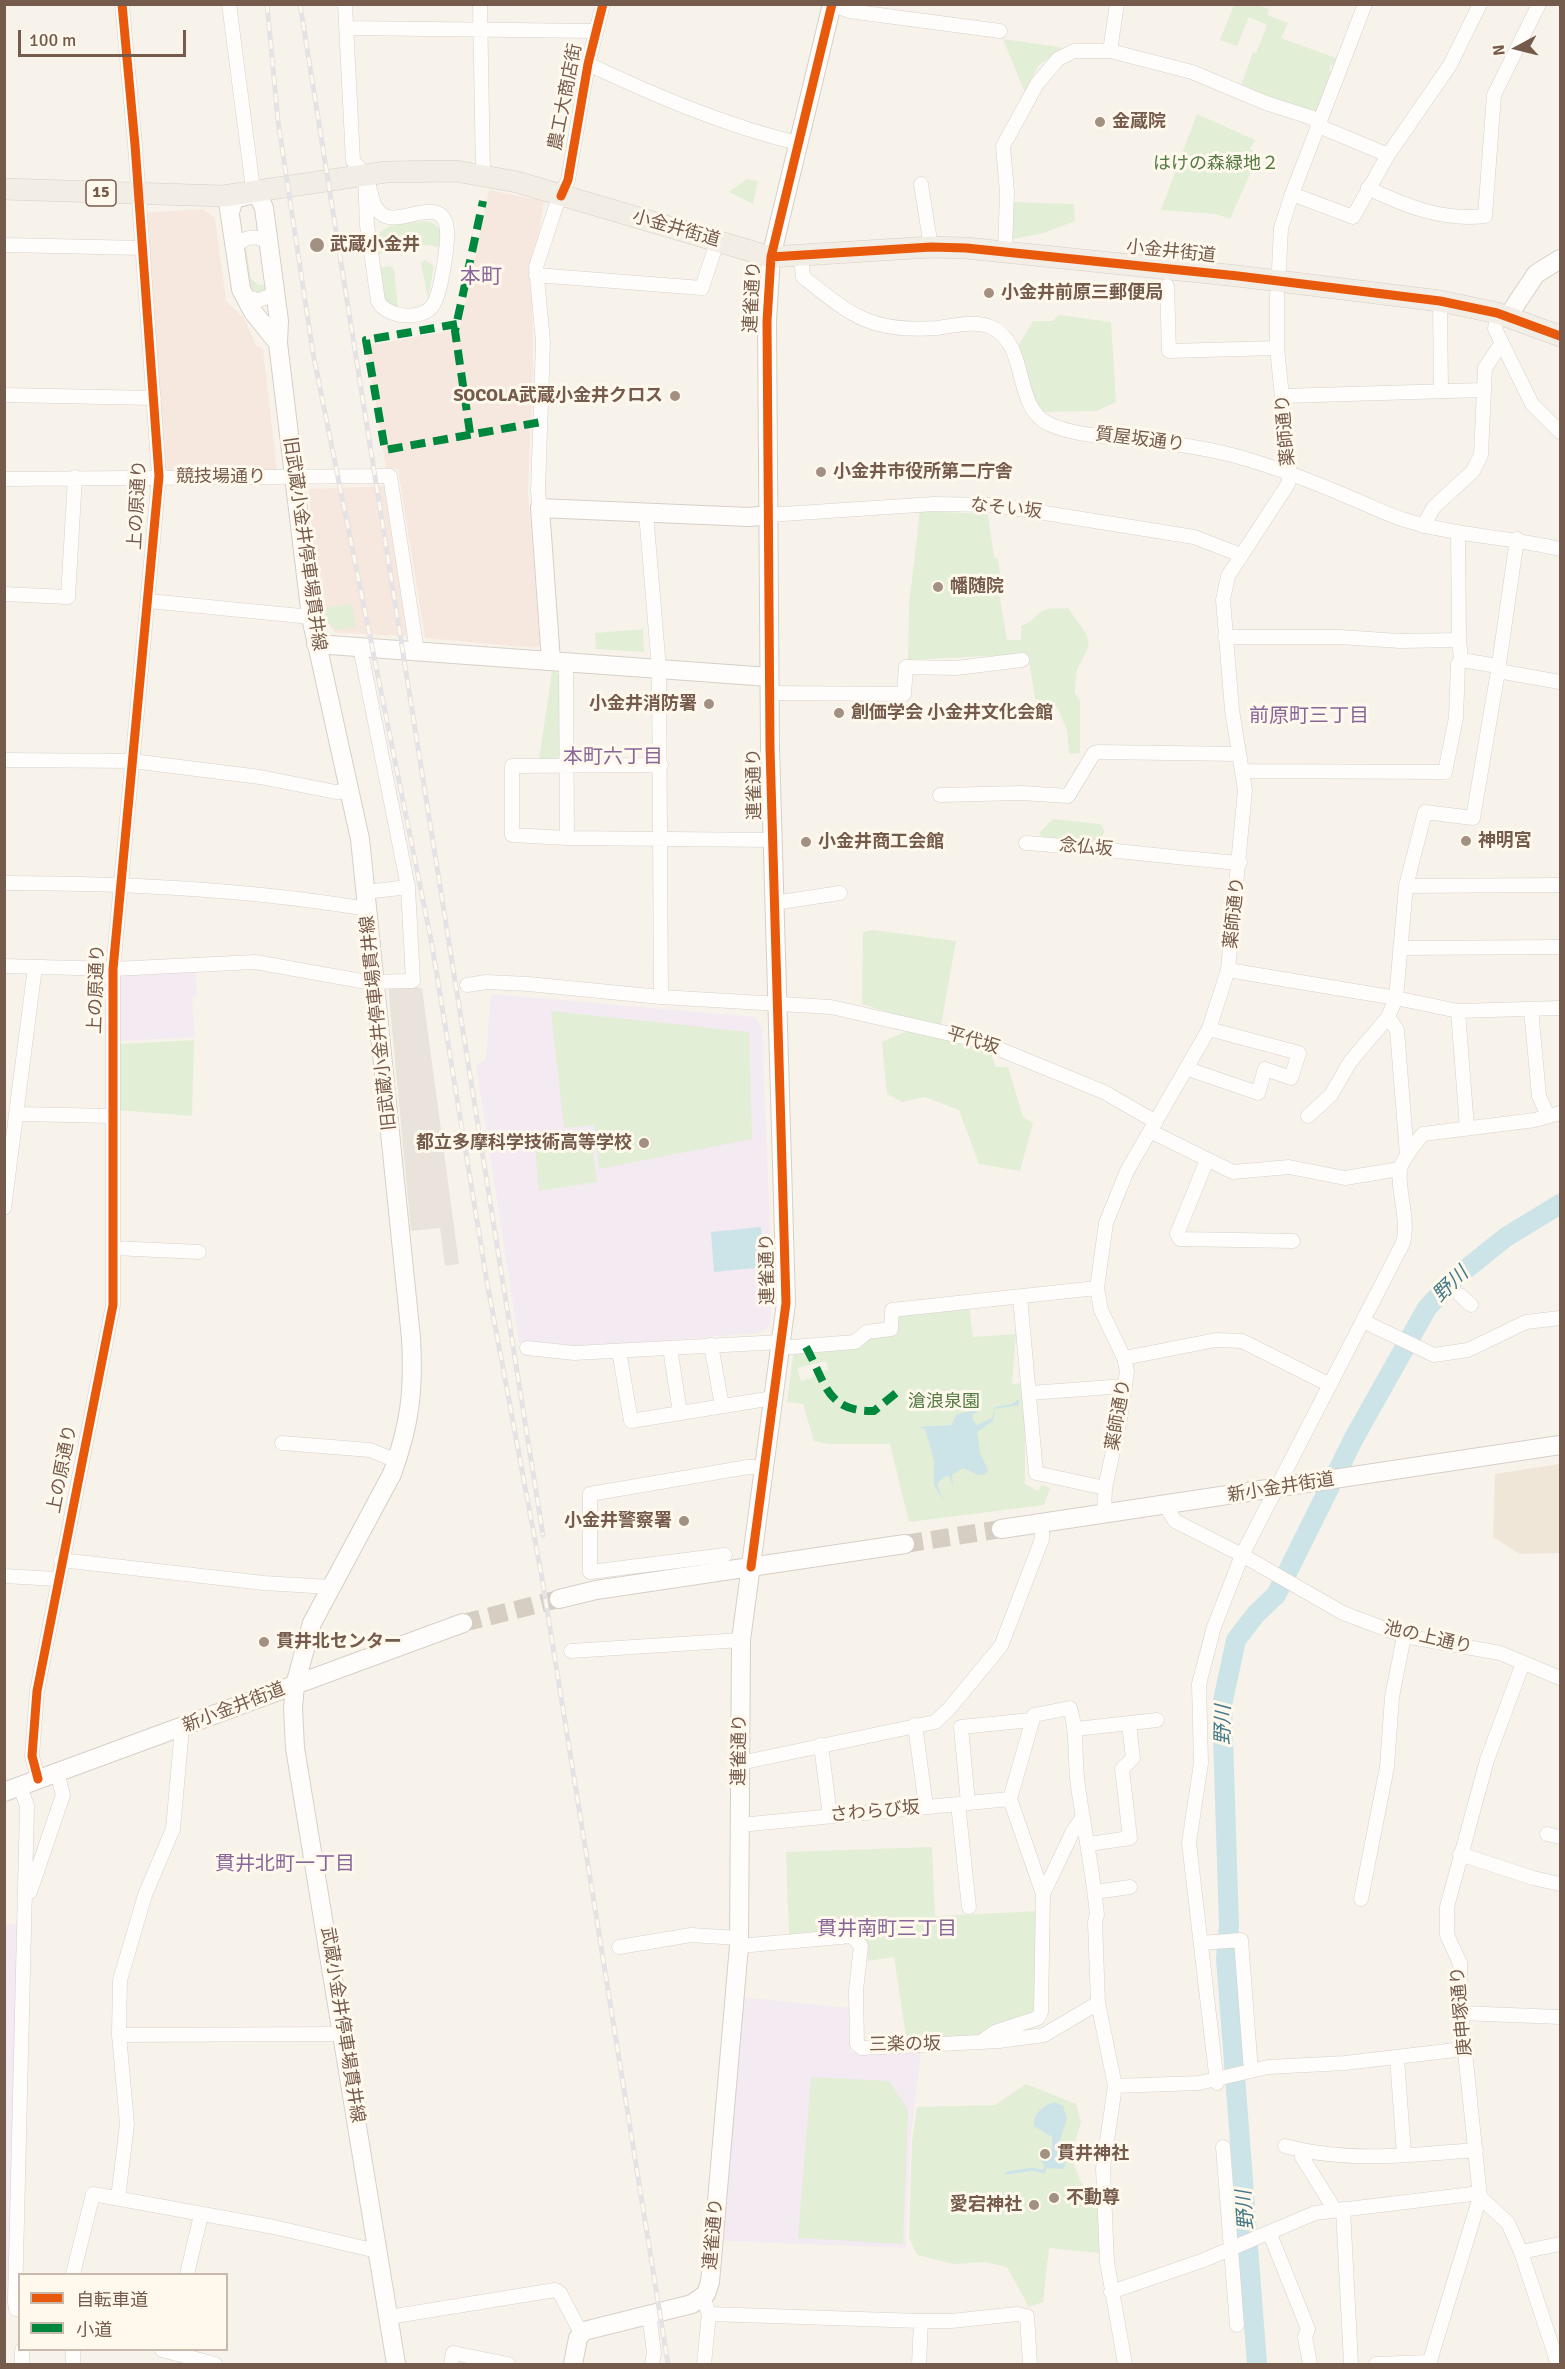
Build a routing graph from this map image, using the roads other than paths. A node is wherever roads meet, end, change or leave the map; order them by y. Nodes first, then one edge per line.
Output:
1 (122, 4) edge
2 (229, 4) edge
3 (345, 4) edge
4 (480, 4) edge
5 (603, 4) edge
6 (1117, 4) edge
7 (1365, 4) edge
8 (1480, 4) edge
9 (1539, 4) edge
10 (831, 5) edge
11 (346, 28) junction
12 (481, 28) junction
13 (596, 31) junction
14 (1000, 32) dead end
15 (1110, 51) junction
16 (588, 64) junction
17 (1319, 124) junction
18 (797, 143) junction
19 (1388, 155) junction
20 (483, 174) junction
21 (365, 175) junction
22 (921, 184) dead end
23 (1368, 188) junction
24 (4, 189) edge
25 (257, 193) junction
26 (1292, 194) junction
27 (139, 195) junction
28 (561, 196) junction
29 (226, 204) junction
30 (392, 218) junction
31 (369, 239) junction
32 (717, 242) junction
33 (268, 243) junction
34 (4, 245) edge
35 (931, 247) junction
36 (142, 248) junction
37 (234, 248) junction
38 (1005, 250) junction
39 (801, 255) junction
40 (771, 257) junction
41 (1560, 259) edge
42 (1279, 269) dead end
43 (536, 275) junction
44 (1167, 286) dead end
45 (275, 294) junction
46 (1277, 294) dead end
47 (245, 297) junction
48 (1440, 300) junction
49 (1503, 315) junction
50 (1560, 336) edge
51 (278, 343) junction
52 (1501, 344) junction
53 (1277, 348) junction
54 (1482, 390) junction
55 (1441, 391) junction
56 (4, 395) edge
57 (1283, 396) junction
58 (154, 398) junction
59 (1560, 432) edge
60 (1290, 474) junction
61 (159, 476) junction
62 (75, 477) junction
63 (294, 477) junction
64 (4, 479) edge
65 (540, 508) junction
66 (646, 513) junction
67 (768, 515) junction
68 (1424, 526) junction
69 (1458, 533) junction
70 (1517, 539) junction
71 (1560, 549) edge
72 (1241, 555) junction
73 (4, 594) edge
74 (148, 601) junction
75 (311, 617) junction
76 (1225, 637) junction
77 (1459, 640) junction
78 (316, 644) junction
79 (360, 647) junction
80 (417, 651) junction
81 (1022, 660) dead end
82 (1461, 660) junction
83 (558, 662) junction
84 (1498, 668) junction
85 (659, 669) junction
86 (1560, 682) edge
87 (769, 685) junction
88 (1239, 754) junction
89 (4, 760) edge
90 (132, 761) junction
91 (567, 764) junction
92 (661, 765) junction
93 (1242, 771) junction
94 (350, 790) junction
95 (940, 795) dead end
96 (567, 838) junction
97 (661, 839) junction
98 (772, 840) junction
99 (1026, 843) dead end
100 (1240, 862) junction
101 (4, 884) edge
102 (1560, 885) edge
103 (408, 886) junction
104 (1406, 886) junction
105 (120, 887) junction
106 (840, 893) dead end
107 (367, 901) junction
108 (774, 903) junction
109 (1560, 947) edge
110 (1400, 948) junction
111 (4, 966) edge
112 (35, 967) junction
113 (113, 969) junction
114 (1228, 970) junction
115 (375, 983) junction
116 (467, 985) dead end
117 (661, 998) junction
118 (1396, 998) junction
119 (777, 1005) junction
120 (1560, 1008) edge
121 (1531, 1009) junction
122 (1458, 1011) junction
123 (1388, 1017) junction
124 (1209, 1029) junction
125 (1188, 1069) junction
126 (18, 1114) junction
127 (1554, 1115) edge
128 (112, 1116) junction
129 (1308, 1116) dead end
130 (1153, 1127) junction
131 (1467, 1128) junction
132 (1407, 1155) junction
133 (1207, 1160) junction
134 (1400, 1168) junction
135 (4, 1208) edge
136 (1293, 1241) dead end
137 (114, 1248) junction
138 (199, 1252) dead end
139 (1097, 1288) junction
140 (1460, 1295) dead end
141 (1020, 1297) junction
142 (1471, 1305) dead end
143 (1560, 1318) edge
144 (1363, 1322) junction
145 (711, 1345) junction
146 (781, 1345) junction
147 (527, 1348) dead end
148 (670, 1348) junction
149 (618, 1351) junction
150 (1124, 1358) junction
151 (1330, 1385) junction
152 (1125, 1386) junction
153 (1030, 1394) junction
154 (773, 1398) junction
155 (722, 1406) junction
156 (680, 1413) junction
157 (282, 1443) dead end
158 (1560, 1446) edge
159 (397, 1461) junction
160 (765, 1467) junction
161 (1278, 1487) junction
162 (1105, 1488) junction
163 (1165, 1505) junction
164 (1104, 1514) junction
165 (1042, 1522) junction
166 (1001, 1529) tunnel mouth
167 (905, 1544) tunnel mouth
168 (725, 1555) dead end
169 (1242, 1555) junction
170 (62, 1560) junction
171 (751, 1567) junction
172 (4, 1576) edge
173 (57, 1579) junction
174 (330, 1587) junction
175 (559, 1599) tunnel mouth
176 (463, 1623) tunnel mouth
177 (1404, 1636) junction
178 (741, 1640) junction
179 (571, 1651) dead end
180 (1523, 1663) junction
181 (1560, 1678) edge
182 (296, 1685) junction
183 (1031, 1720) junction
184 (1157, 1720) dead end
185 (1129, 1724) junction
186 (915, 1725) junction
187 (182, 1728) junction
188 (1076, 1729) junction
189 (821, 1745) junction
190 (740, 1763) junction
191 (57, 1772) junction
192 (14, 1785) edge
193 (1010, 1799) junction
194 (963, 1804) junction
195 (926, 1807) junction
196 (830, 1816) junction
197 (1083, 1817) junction
198 (740, 1825) junction
199 (1089, 1844) junction
200 (1460, 1854) junction
201 (1560, 1884) edge
202 (1130, 1887) dead end
203 (1095, 1892) junction
204 (1043, 1894) junction
205 (1361, 1899) dead end
206 (26, 1903) junction
207 (969, 1907) dead end
208 (739, 1942) junction
209 (1201, 1943) junction
210 (618, 1947) dead end
211 (1098, 2003) junction
212 (1461, 2013) junction
213 (1560, 2017) edge
214 (343, 2034) junction
215 (119, 2035) junction
216 (981, 2042) junction
217 (1464, 2049) junction
218 (1397, 2058) junction
219 (1251, 2071) junction
220 (1216, 2081) junction
221 (1115, 2085) junction
222 (1285, 2146) dead end
223 (1223, 2147) dead end
224 (1476, 2150) junction
225 (1302, 2151) junction
226 (1404, 2155) junction
227 (1480, 2197) junction
228 (118, 2198) junction
229 (1339, 2210) junction
230 (201, 2215) junction
231 (1264, 2236) junction
232 (1560, 2244) edge
233 (1230, 2248) junction
234 (377, 2251) junction
235 (1521, 2252) junction
236 (74, 2273) edge
237 (187, 2273) edge
238 (1111, 2292) junction
239 (705, 2306) junction
240 (18, 2310) edge
241 (649, 2313) junction
242 (389, 2317) junction
243 (921, 2321) junction
244 (1238, 2325) dead end
245 (581, 2333) junction
246 (170, 2351) edge
247 (1558, 2357) edge
248 (1429, 2363) edge
249 (215, 2364) edge
250 (396, 2364) edge
251 (451, 2364) edge
252 (508, 2364) edge
253 (573, 2364) edge
254 (652, 2364) edge
255 (704, 2364) edge
256 (919, 2364) edge
257 (1030, 2364) edge
258 (1125, 2364) edge
259 (1310, 2364) edge
260 (1352, 2364) edge
261 (1376, 2364) edge

1 - 27 street, 上の原通り
2 - 25 street
3 - 11 street
4 - 12 street
5 - 13 street, 農工大商店街
6 - 15 street
7 - 17 street
8 - 19 street
9 - 23 street
10 - 14 street
10 - 18 main road, 連雀通り
11 - 12 street
11 - 21 street
12 - 13 street
12 - 20 street
13 - 16 street, 農工大商店街
15 - 17 street
15 - 38 street
16 - 18 street
16 - 28 street, 農工大商店街
17 - 19 street
17 - 26 street
18 - 40 main road, 連雀通り
19 - 23 street
20 - 21 main road, 小金井街道 / 15
20 - 28 main road, 小金井街道 / 15
21 - 25 main road, 小金井街道 / 15
21 - 30 street
21 - 31 street
22 - 35 street
23 - 26 street
24 - 27 main road, 小金井街道 / 15
25 - 29 main road, 小金井街道 / 15
25 - 33 main road, 旧武蔵小金井停車場貫井線
26 - 42 street
27 - 29 main road, 小金井街道 / 15
27 - 36 street, 上の原通り
28 - 32 main road, 小金井街道 / 15
28 - 43 street, 農工大商店街
29 - 37 main road
30 - 31 street
30 - 31 street
32 - 40 main road, 小金井街道 / 15
32 - 43 street
33 - 37 street
33 - 45 main road, 旧武蔵小金井停車場貫井線
34 - 36 street
35 - 38 main road, 小金井街道 / 15
35 - 39 main road, 小金井街道 / 15
36 - 58 street, 上の原通り
37 - 47 main road
38 - 48 main road, 小金井街道 / 15
39 - 40 main road, 小金井街道 / 15
39 - 60 street, 質屋坂通り
40 - 67 main road, 連雀通り
41 - 49 main road
43 - 65 street, 農工大商店街
44 - 53 street
45 - 47 street
45 - 51 main road, 旧武蔵小金井停車場貫井線
46 - 53 street, 薬師通り
47 - 51 main road
48 - 49 main road, 小金井街道 / 15
48 - 55 street
49 - 50 main road, 小金井街道 / 15
49 - 52 street
51 - 63 main road, 旧武蔵小金井停車場貫井線
52 - 54 street
52 - 59 street
53 - 57 street, 薬師通り
54 - 55 street
54 - 68 street
55 - 57 street
56 - 58 street
57 - 60 street, 薬師通り
58 - 61 street, 上の原通り
60 - 68 street, 質屋坂通り
60 - 72 street, 薬師通り
61 - 62 street, 競技場通り
61 - 63 street, 競技場通り
61 - 74 street, 上の原通り
62 - 64 street, 競技場通り
62 - 73 street
63 - 75 main road, 旧武蔵小金井停車場貫井線
63 - 80 street, 競技場通り
65 - 66 main road
65 - 83 main road
66 - 67 main road
66 - 85 street
67 - 72 street, なそい坂
67 - 87 main road, 連雀通り
68 - 69 street, 質屋坂通り
69 - 70 street, 質屋坂通り
69 - 77 street
70 - 71 street, 質屋坂通り
70 - 84 street
72 - 76 street, 薬師通り
74 - 75 street
74 - 90 street, 上の原通り
75 - 78 main road, 旧武蔵小金井停車場貫井線
76 - 77 street
76 - 88 street, 薬師通り
77 - 82 street
78 - 79 main road
78 - 94 main road, 旧武蔵小金井停車場貫井線
79 - 80 main road
79 - 103 street
80 - 83 main road
81 - 87 street
82 - 84 street
82 - 93 street
83 - 85 main road
83 - 91 street
84 - 86 street
84 - 104 street
85 - 87 main road
85 - 92 street
87 - 98 main road, 連雀通り
88 - 93 street, 薬師通り
88 - 95 street
89 - 90 street
90 - 94 street
90 - 105 street, 上の原通り
91 - 92 street
91 - 96 street
91 - 96 street
92 - 97 street
93 - 100 street, 薬師通り
94 - 107 main road, 旧武蔵小金井停車場貫井線
96 - 97 street
97 - 98 street
97 - 117 street
98 - 108 main road, 連雀通り
99 - 100 street, 念仏坂
100 - 114 street, 薬師通り
101 - 105 street
102 - 104 street
103 - 107 street
103 - 115 street
104 - 110 street
105 - 107 street
105 - 113 street, 上の原通り
106 - 108 street
107 - 115 main road, 旧武蔵小金井停車場貫井線
108 - 119 main road, 連雀通り
109 - 110 street
110 - 118 street
111 - 112 street
112 - 113 street
112 - 126 street
113 - 115 street
113 - 128 street, 上の原通り
114 - 118 street
114 - 124 street, 薬師通り
115 - 159 main road, 旧武蔵小金井停車場貫井線
116 - 117 street, 平代坂
117 - 119 street, 平代坂
118 - 122 street
118 - 123 street
119 - 130 street, 平代坂
119 - 146 main road, 連雀通り
120 - 121 street
121 - 122 street
121 - 127 street
122 - 131 street
123 - 129 street
123 - 132 street
124 - 125 street, 薬師通り
124 - 125 street
125 - 130 street, 薬師通り
126 - 128 street
126 - 135 street
127 - 131 street
128 - 137 street, 上の原通り
130 - 133 street, 平代坂
130 - 139 street, 薬師通り
131 - 132 street
132 - 134 street
133 - 134 street, 平代坂
133 - 136 street
134 - 144 street
137 - 138 street
137 - 170 street, 上の原通り
139 - 141 street
139 - 150 street, 薬師通り
140 - 142 street
141 - 146 street
141 - 153 street
143 - 144 street
144 - 151 street
145 - 146 street
145 - 148 street
145 - 155 street
146 - 154 main road, 連雀通り
147 - 149 street
148 - 149 street
148 - 156 street
149 - 156 street
150 - 151 street
150 - 152 street, 薬師通り
151 - 161 street
152 - 153 street
152 - 162 street, 薬師通り
153 - 162 street
154 - 155 street
154 - 160 main road, 連雀通り
155 - 156 street
157 - 159 street
158 - 161 main road, 新小金井街道
159 - 174 main road, 旧武蔵小金井停車場貫井線
160 - 168 street
160 - 171 main road, 連雀通り
161 - 163 main road, 新小金井街道
161 - 169 street
162 - 164 street, 薬師通り
163 - 164 main road, 新小金井街道
163 - 169 street
164 - 165 main road, 新小金井街道
165 - 166 main road, 新小金井街道
165 - 186 street
167 - 171 main road
169 - 177 street, 池の上通り
169 - 209 street
170 - 173 street, 上の原通り
170 - 174 street
171 - 175 main road
171 - 178 main road, 連雀通り
172 - 173 street
173 - 192 street, 上の原通り
174 - 182 main road, 旧武蔵小金井停車場貫井線
176 - 182 main road, 新小金井街道
177 - 180 street, 池の上通り
177 - 205 street
178 - 179 street
178 - 190 main road, 連雀通り
180 - 181 street, 池の上通り
180 - 200 street, 庚申塚通り
182 - 187 main road, 新小金井街道
182 - 214 main road, 武蔵小金井停車場貫井線
183 - 188 street
183 - 193 street
183 - 194 street
184 - 185 street
185 - 188 street
185 - 199 street
186 - 189 street
186 - 195 street
187 - 191 main road, 新小金井街道
187 - 215 street
188 - 197 street
189 - 190 street
189 - 196 street
190 - 198 main road, 連雀通り
191 - 192 main road, 新小金井街道
191 - 206 street
192 - 206 street, 上の原通り
193 - 194 street, さわらび坂
193 - 204 street
194 - 195 street, さわらび坂
194 - 207 street
195 - 196 street, さわらび坂
196 - 198 street, さわらび坂
197 - 199 street
197 - 204 street
198 - 208 main road, 連雀通り
199 - 203 street
200 - 201 street
200 - 212 street, 庚申塚通り
202 - 203 street
203 - 211 street
204 - 216 street
206 - 240 street, 上の原通り
208 - 210 street
208 - 216 street, 三楽の坂
208 - 239 main road, 連雀通り
209 - 219 street
209 - 220 street
211 - 216 street, 三楽の坂
211 - 221 street
212 - 213 street
212 - 217 street, 庚申塚通り
214 - 215 street
214 - 234 main road, 武蔵小金井停車場貫井線
215 - 228 street
217 - 218 street
217 - 224 street, 庚申塚通り
218 - 219 street
218 - 226 street
219 - 220 street
220 - 221 street
221 - 238 street
222 - 225 street
223 - 233 street
224 - 226 street
224 - 227 street, 庚申塚通り
225 - 226 street
225 - 229 street
227 - 229 street
227 - 235 street
227 - 248 street, 庚申塚通り
228 - 230 street
228 - 236 street
229 - 231 street
229 - 260 street
230 - 234 street
230 - 237 street
231 - 233 street
231 - 259 street
232 - 235 street
233 - 238 street
233 - 244 street
234 - 242 main road, 武蔵小金井停車場貫井線
235 - 247 street
238 - 258 street
239 - 241 main road
239 - 243 street
239 - 255 street
241 - 245 main road
241 - 254 street
242 - 245 street
242 - 250 main road, 武蔵小金井停車場貫井線
243 - 256 street
243 - 257 street
245 - 253 main road
246 - 249 street
248 - 261 street
251 - 252 street

